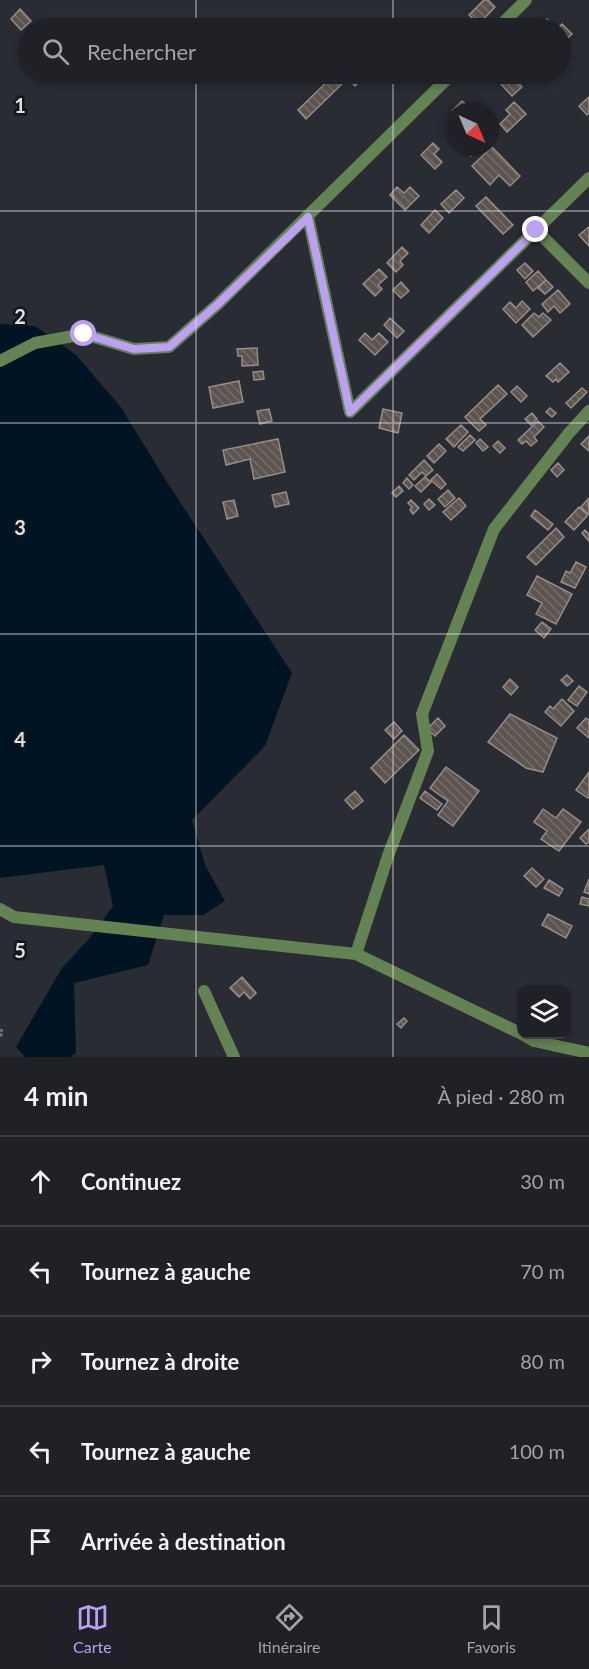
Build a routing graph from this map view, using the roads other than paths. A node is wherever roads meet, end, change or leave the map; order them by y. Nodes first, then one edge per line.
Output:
1 (526, 0) edge
2 (508, 18) edge
3 (442, 84) edge
4 (589, 178) edge
5 (308, 217) junction
6 (536, 230) junction
7 (589, 283) edge
8 (0, 361) edge
9 (589, 411) edge
10 (0, 909) edge
11 (356, 954) junction
12 (204, 991) dead end
13 (517, 1032) edge
14 (531, 1039) edge
15 (589, 1053) edge
16 (234, 1057) edge

1 - 2 street
3 - 5 street
4 - 6 street
5 - 6 street
5 - 8 street
6 - 7 street
9 - 11 street
10 - 11 street
11 - 13 street
12 - 16 street
14 - 15 street

